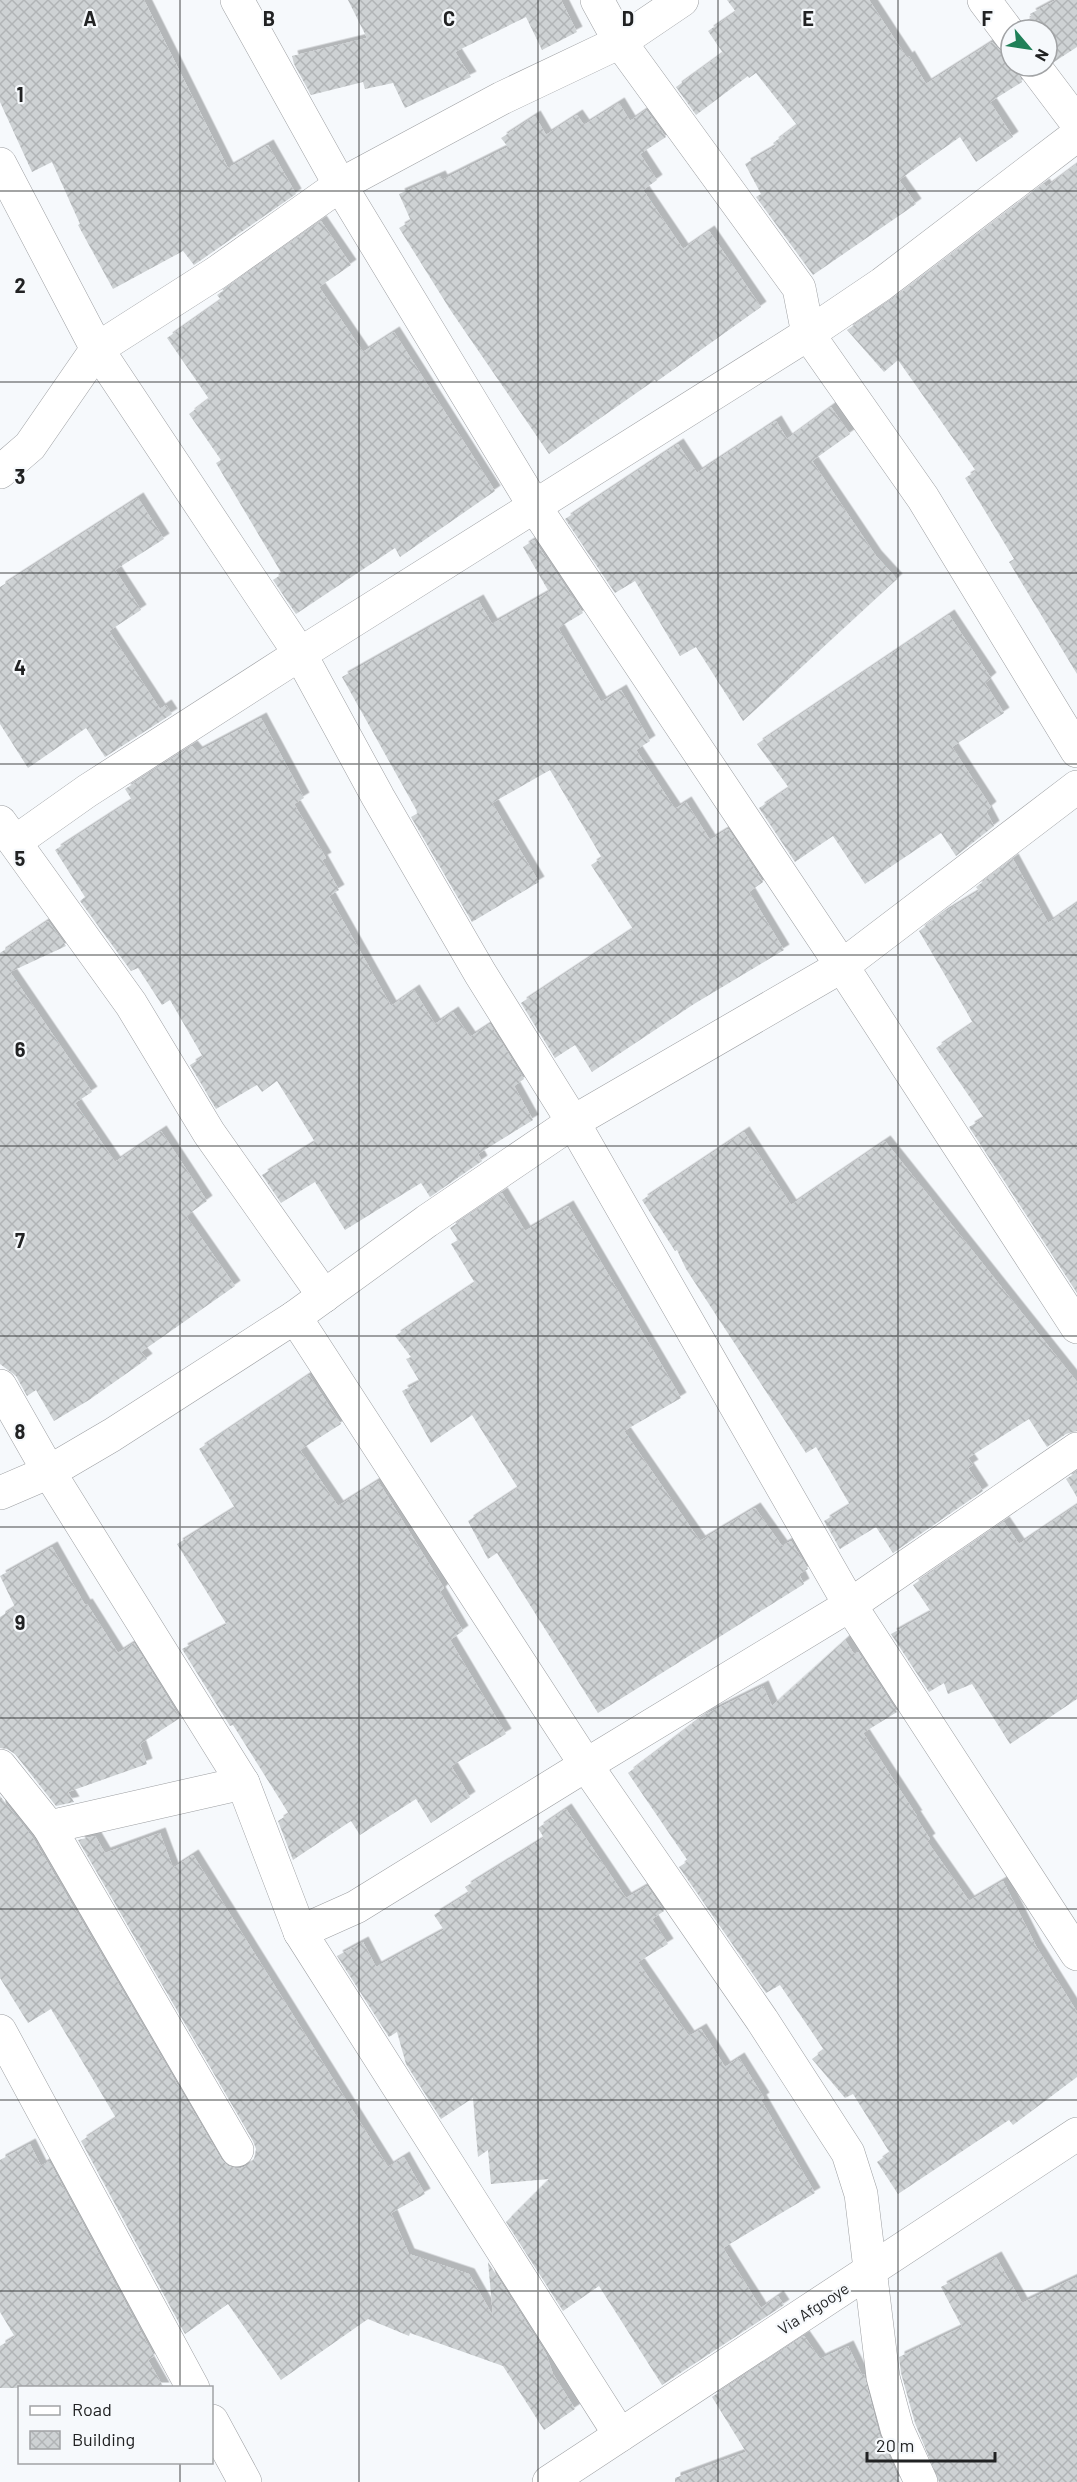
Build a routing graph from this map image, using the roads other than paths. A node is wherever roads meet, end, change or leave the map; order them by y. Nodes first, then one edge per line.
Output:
1 (237, 0) edge
2 (597, 0) edge
3 (682, 0) edge
4 (984, 0) edge
5 (999, 20) edge
6 (620, 42) junction
7 (1043, 78) edge
8 (1077, 123) edge
9 (1077, 135) edge
10 (0, 164) edge
11 (340, 185) junction
12 (808, 334) junction
13 (97, 349) junction
14 (0, 472) edge
15 (535, 507) junction
16 (300, 654) junction
17 (1077, 751) edge
18 (1077, 787) edge
19 (7, 832) edge
20 (842, 966) junction
21 (573, 1122) junction
22 (324, 1296) junction
23 (295, 1317) junction
24 (1077, 1327) edge
25 (0, 1386) edge
26 (1077, 1449) edge
27 (49, 1472) junction
28 (0, 1493) edge
29 (850, 1605) junction
30 (586, 1765) junction
31 (0, 1766) edge
32 (243, 1783) junction
33 (49, 1827) junction
34 (300, 1932) junction
35 (1077, 1954) edge
36 (0, 2031) edge
37 (1077, 2134) edge
38 (237, 2150) dead end
39 (871, 2270) junction
40 (193, 2386) edge
41 (213, 2423) edge
42 (620, 2435) junction
43 (245, 2482) edge
44 (549, 2482) edge
45 (921, 2482) edge

1 - 11 street
2 - 6 street
3 - 6 street
4 - 5 street
6 - 11 street
6 - 12 street
7 - 8 street
9 - 12 street
10 - 13 street
11 - 13 street
11 - 15 street
12 - 15 street
12 - 17 street
13 - 14 street
13 - 16 street
15 - 16 street
15 - 20 street
16 - 19 street
16 - 21 street
18 - 20 street
19 - 22 street
20 - 21 street
20 - 24 street
21 - 22 street
21 - 29 street
22 - 23 street
23 - 27 street
23 - 30 street
25 - 27 street
26 - 29 street
27 - 28 street
27 - 32 street
29 - 30 street
29 - 35 street
30 - 34 street
30 - 39 street
31 - 33 street
32 - 33 street
32 - 34 street
33 - 38 street
34 - 42 street
36 - 40 street
37 - 39 street, Via Afgooye
39 - 42 street, Via Afgooye
39 - 45 street
41 - 43 street
42 - 44 street, Via Afgooye

